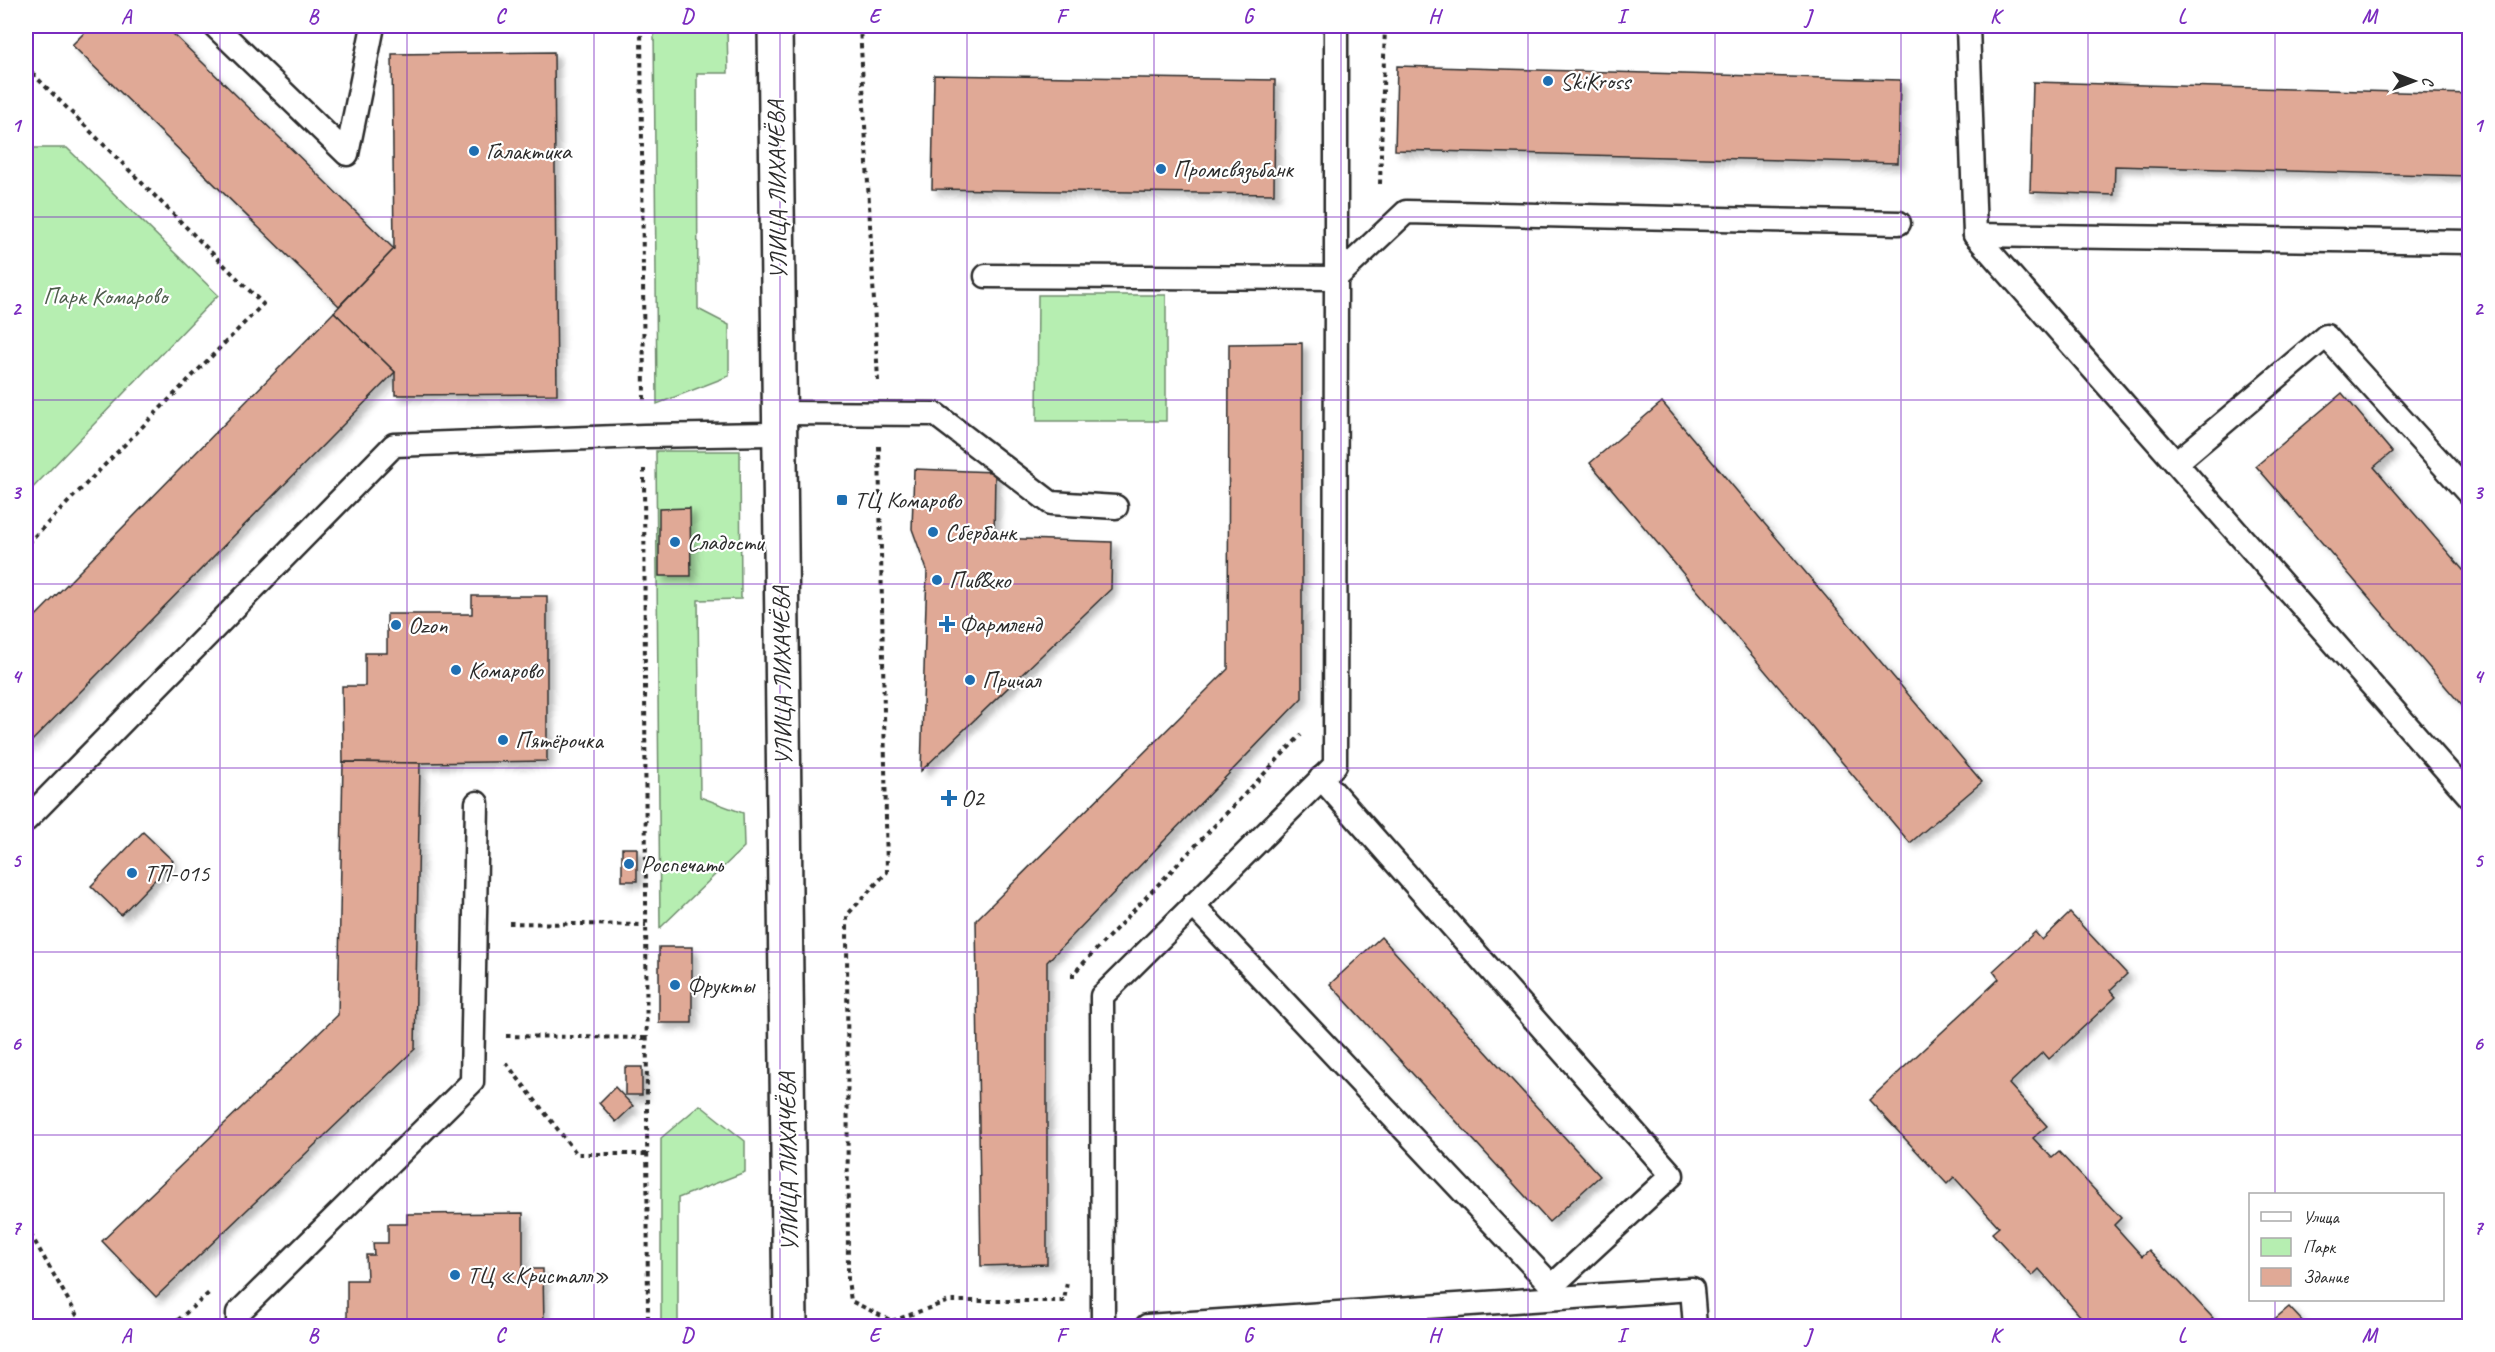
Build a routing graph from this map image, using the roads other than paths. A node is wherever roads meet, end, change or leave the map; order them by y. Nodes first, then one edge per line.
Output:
1 (214, 26) edge
2 (373, 26) edge
3 (775, 26) edge
4 (1336, 26) edge
5 (1968, 26) edge
6 (1899, 223) dead end
7 (1975, 235) junction
8 (2469, 242) edge
9 (986, 276) dead end
10 (1336, 278) junction
11 (779, 424) junction
12 (2176, 463) junction
13 (2469, 495) edge
14 (1116, 507) dead end
15 (1321, 778) junction
16 (2469, 797) edge
17 (477, 803) dead end
18 (26, 820) edge
19 (1193, 905) junction
20 (238, 1326) edge
21 (790, 1326) edge
22 (1103, 1326) edge
23 (1147, 1326) edge
24 (1695, 1326) edge

1 - 2 lane
3 - 11 street, УЛИЦА ЛИХАЧЁВА
4 - 10 lane
5 - 7 lane
6 - 10 lane
7 - 8 lane
7 - 12 lane
9 - 10 lane
10 - 15 lane
11 - 14 lane
11 - 18 lane
11 - 21 street, УЛИЦА ЛИХАЧЁВА
12 - 13 lane
12 - 16 lane
15 - 19 lane
15 - 19 lane
17 - 20 lane
19 - 22 lane
23 - 24 lane

